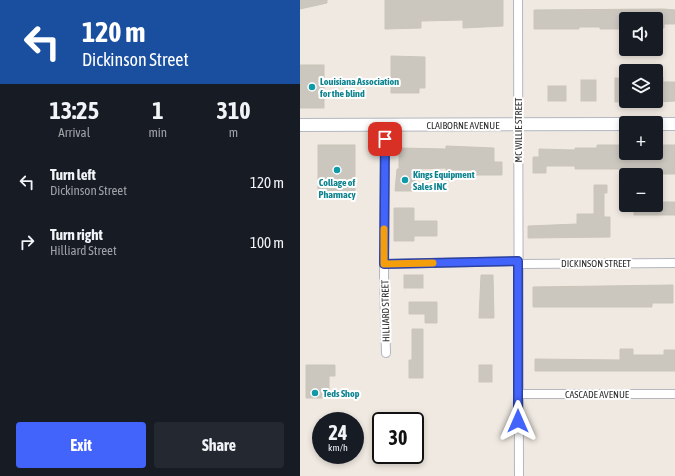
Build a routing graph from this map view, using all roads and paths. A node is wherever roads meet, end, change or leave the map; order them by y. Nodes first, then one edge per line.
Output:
1 (518, 0) edge
2 (518, 124) junction
3 (619, 124) edge
4 (663, 124) edge
5 (675, 124) edge
6 (300, 125) edge
7 (385, 125) junction
8 (518, 262) junction
9 (675, 263) edge
10 (384, 264) junction
11 (386, 353) dead end
12 (518, 394) junction
13 (675, 394) edge
14 (519, 476) edge

1 - 2 street, MC WILLIE STREET
2 - 3 street, CLAIBORNE AVENUE
2 - 7 street, CLAIBORNE AVENUE
2 - 8 street, MC WILLIE STREET
4 - 5 street
6 - 7 street, CLAIBORNE AVENUE
7 - 10 street, HILLIARD STREET
8 - 9 street, DICKINSON STREET
8 - 10 street, DICKINSON STREET
8 - 12 street, MC WILLIE STREET
10 - 11 street, HILLIARD STREET
12 - 13 street, CASCADE AVENUE
12 - 14 street, MC WILLIE STREET

